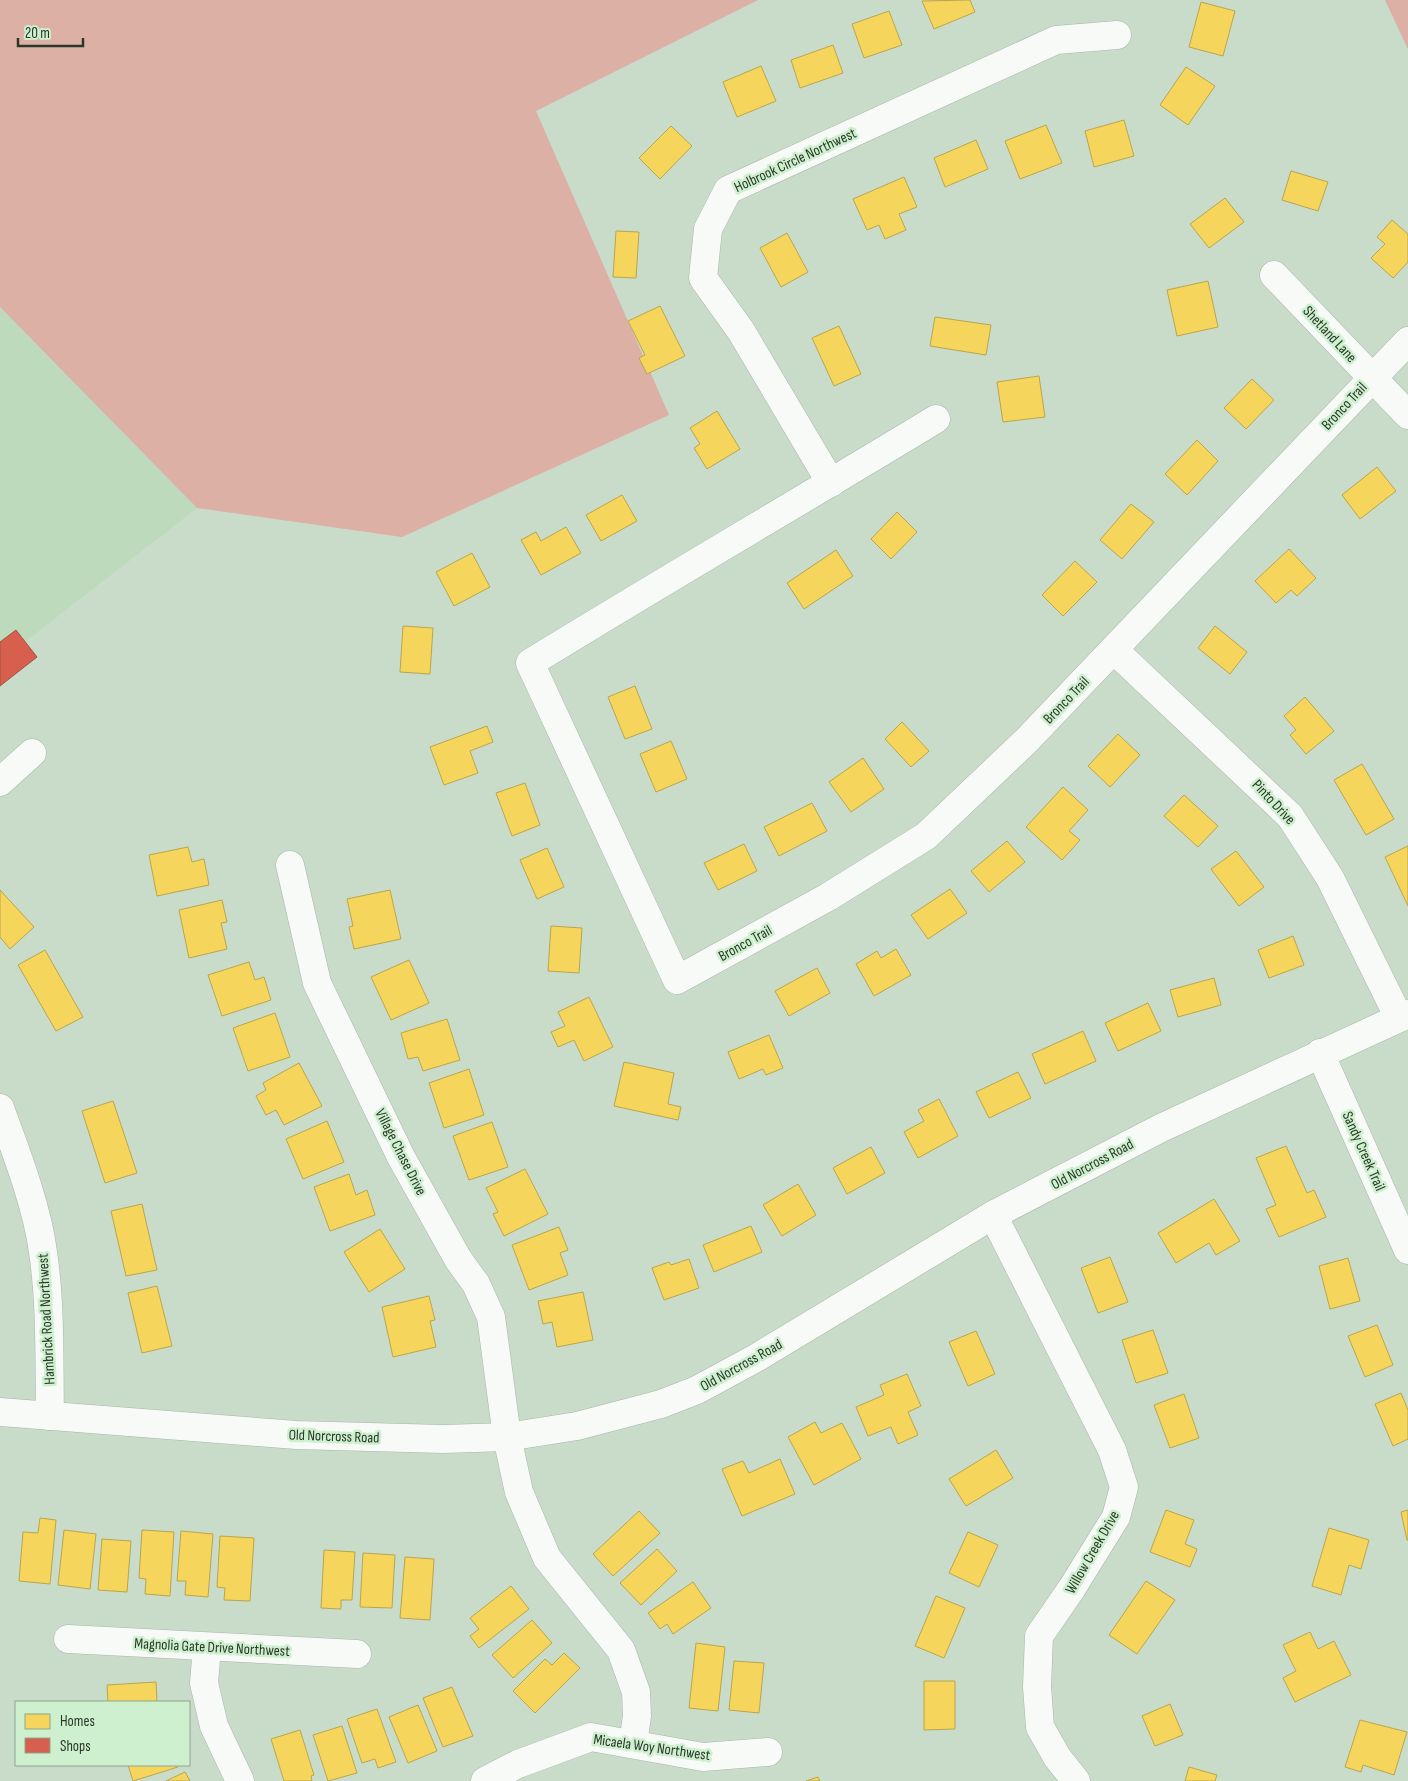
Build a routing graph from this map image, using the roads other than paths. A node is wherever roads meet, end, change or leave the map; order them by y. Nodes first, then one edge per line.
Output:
1 (1117, 35) dead end
2 (1274, 275) dead end
3 (1408, 341) edge
4 (1372, 378) junction
5 (1408, 415) edge
6 (936, 419) dead end
7 (831, 483) junction
8 (1114, 650) junction
9 (32, 753) dead end
10 (0, 782) edge
11 (290, 865) dead end
12 (1403, 1016) edge
13 (1320, 1053) junction
14 (0, 1108) edge
15 (993, 1215) junction
16 (1408, 1250) edge
17 (0, 1412) edge
18 (50, 1416) junction
19 (507, 1436) junction
20 (68, 1639) dead end
21 (207, 1647) junction
22 (357, 1654) dead end
23 (633, 1744) junction
24 (768, 1752) dead end
25 (240, 1781) edge
26 (485, 1781) edge
27 (1076, 1781) edge

1 - 7 street, Holbrook Circle Northwest
2 - 4 street, Shetland Lane
3 - 4 street, Bronco Trail
4 - 5 street, Shetland Lane
4 - 8 street, Bronco Trail
6 - 7 street, Bronco Trail
7 - 8 street, Bronco Trail
8 - 12 street, Pinto Drive
9 - 10 street
11 - 19 street, Village Chase Drive
12 - 13 street, Old Norcross Road
13 - 15 street, Old Norcross Road
13 - 16 street, Sandy Creek Trail
14 - 18 street, Hambrick Road Northwest
15 - 19 street, Old Norcross Road
15 - 27 street, Willow Creek Drive
17 - 18 street, Old Norcross Road
18 - 19 street, Old Norcross Road
19 - 23 street, Village Chase Drive
20 - 21 street, Magnolia Gate Drive Northwest
21 - 22 street, Magnolia Gate Drive Northwest
21 - 25 street
23 - 24 street, Micaela Woy Northwest
23 - 26 street, Micaela Woy Northwest

